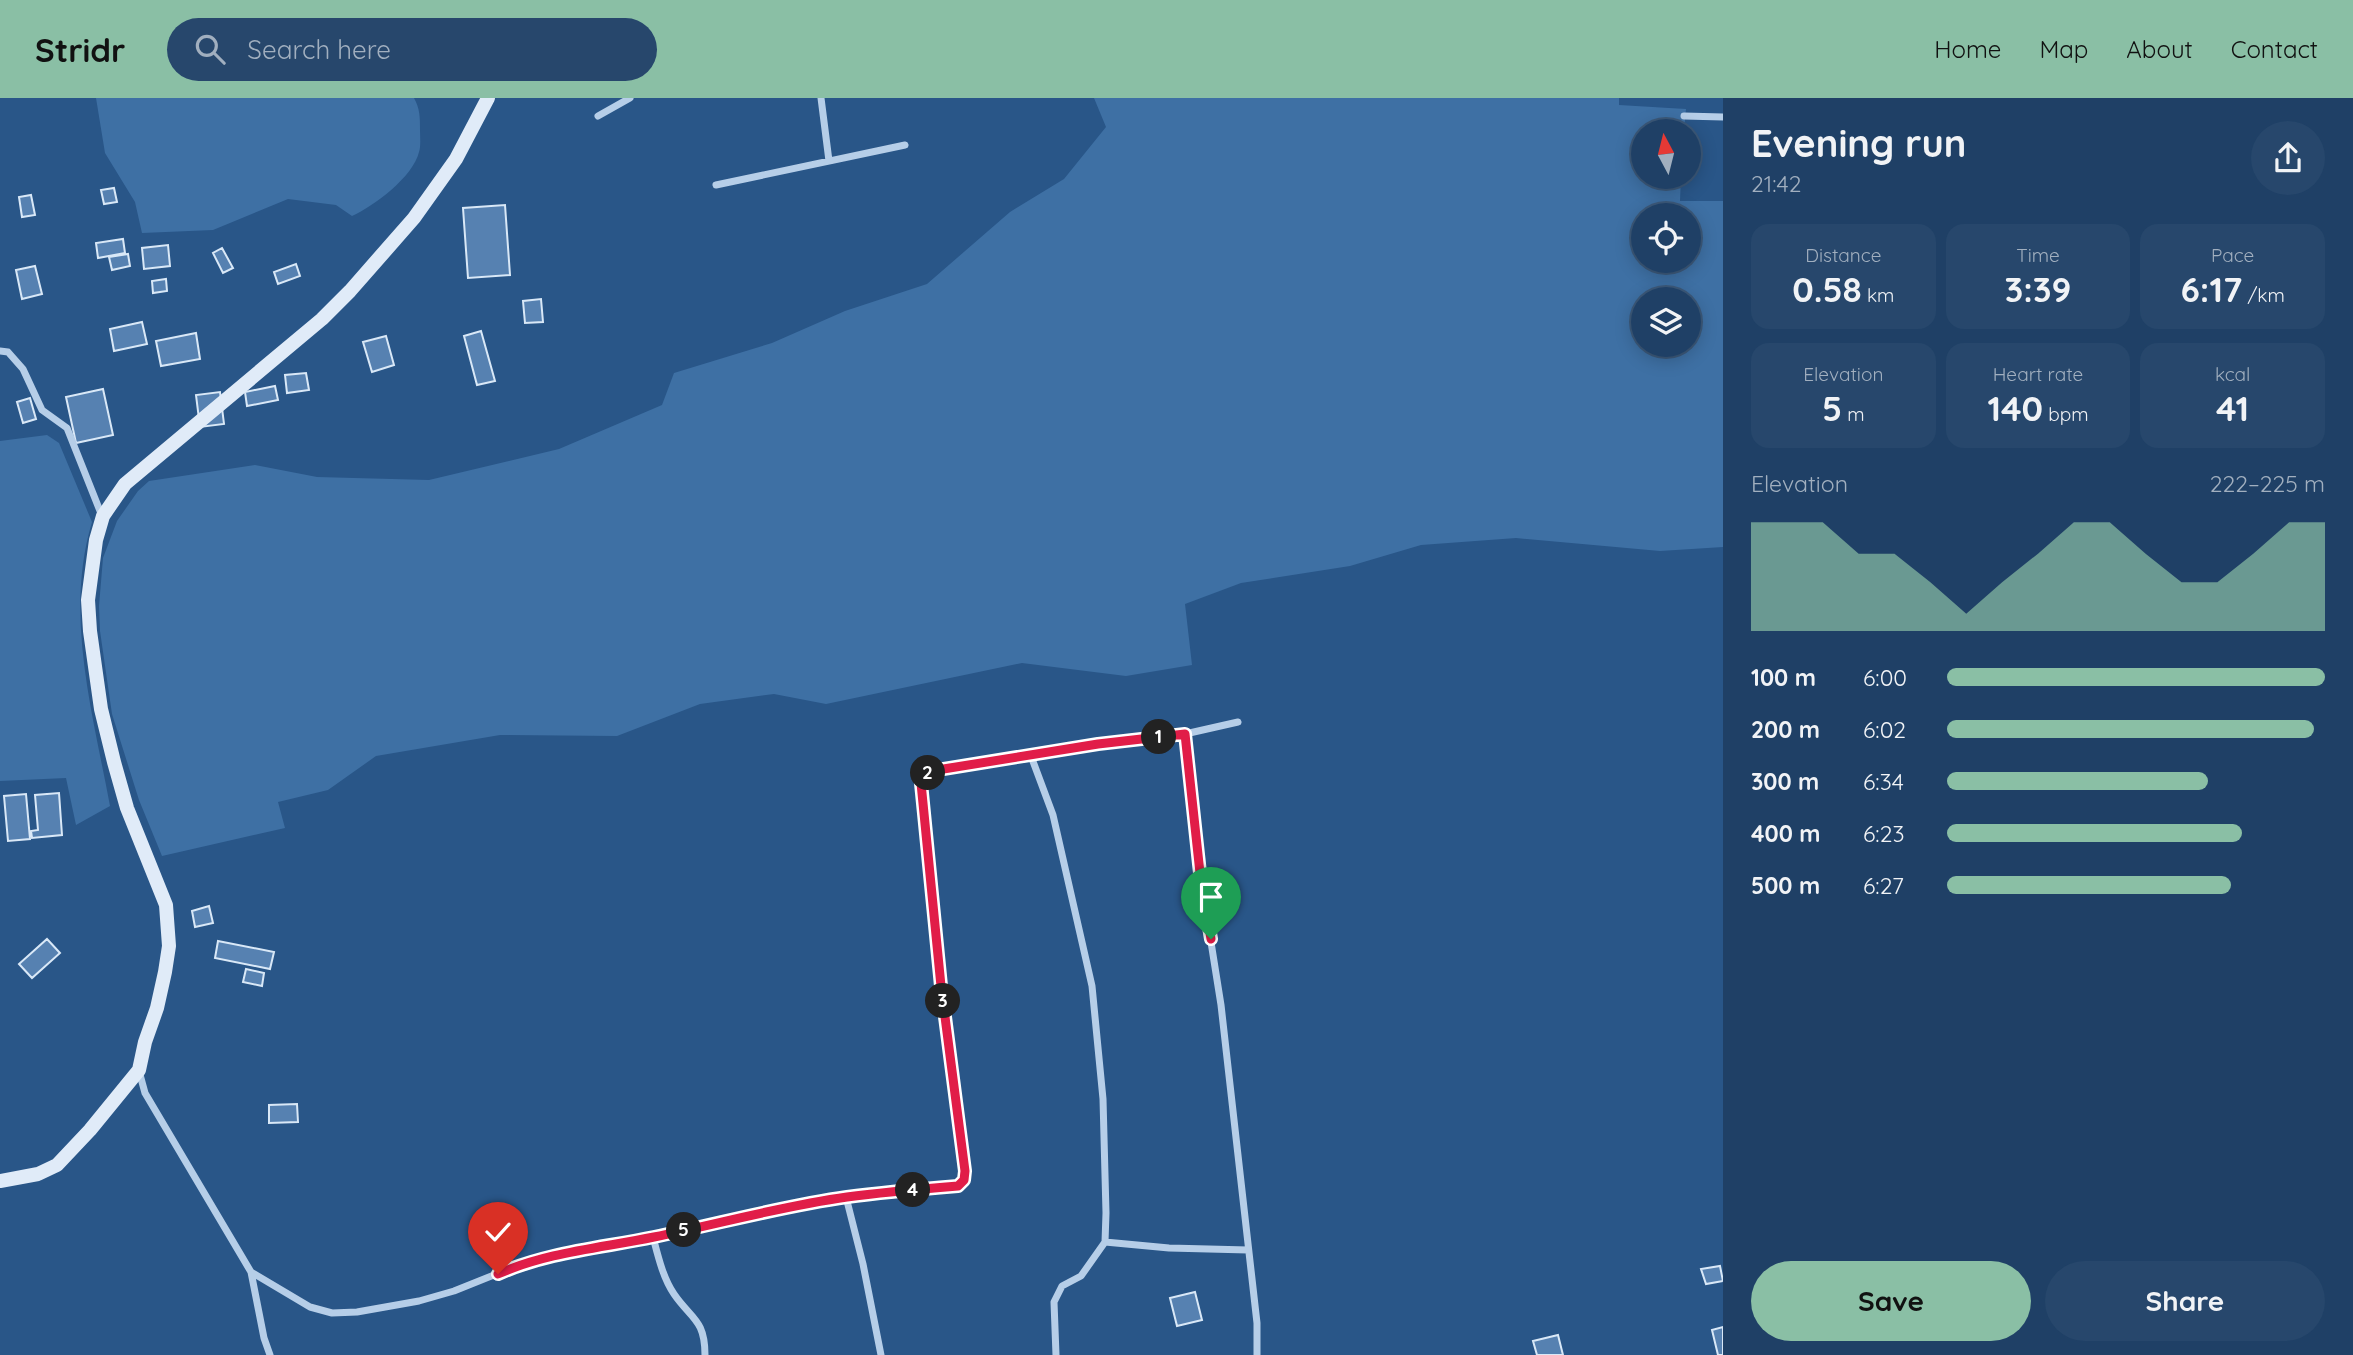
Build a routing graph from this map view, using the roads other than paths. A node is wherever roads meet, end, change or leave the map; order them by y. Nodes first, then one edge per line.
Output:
1 (488, 98) edge
2 (630, 98) edge
3 (821, 98) edge
4 (598, 116) dead end
5 (1684, 116) dead end
6 (1723, 117) edge
7 (905, 145) dead end
8 (829, 161) junction
9 (716, 185) dead end
10 (0, 351) edge
11 (103, 516) junction
12 (1238, 722) dead end
13 (1185, 734) junction
14 (1031, 756) junction
15 (139, 1070) junction
16 (0, 1181) edge
17 (846, 1197) junction
18 (653, 1237) junction
19 (1105, 1242) junction
20 (1248, 1250) junction
21 (251, 1272) junction
22 (270, 1355) edge
23 (705, 1355) edge
24 (880, 1355) edge
25 (1056, 1355) edge
26 (1257, 1355) edge

1 - 11 street
2 - 4 street
3 - 8 street
5 - 6 street
7 - 8 street
8 - 9 street
10 - 11 street
11 - 15 street
12 - 13 street
13 - 14 street
13 - 20 street
14 - 17 street
14 - 19 street
15 - 16 street
15 - 21 street
17 - 18 street
17 - 24 street
18 - 21 street
18 - 23 street
19 - 20 street
19 - 25 street
20 - 26 street
21 - 22 street

